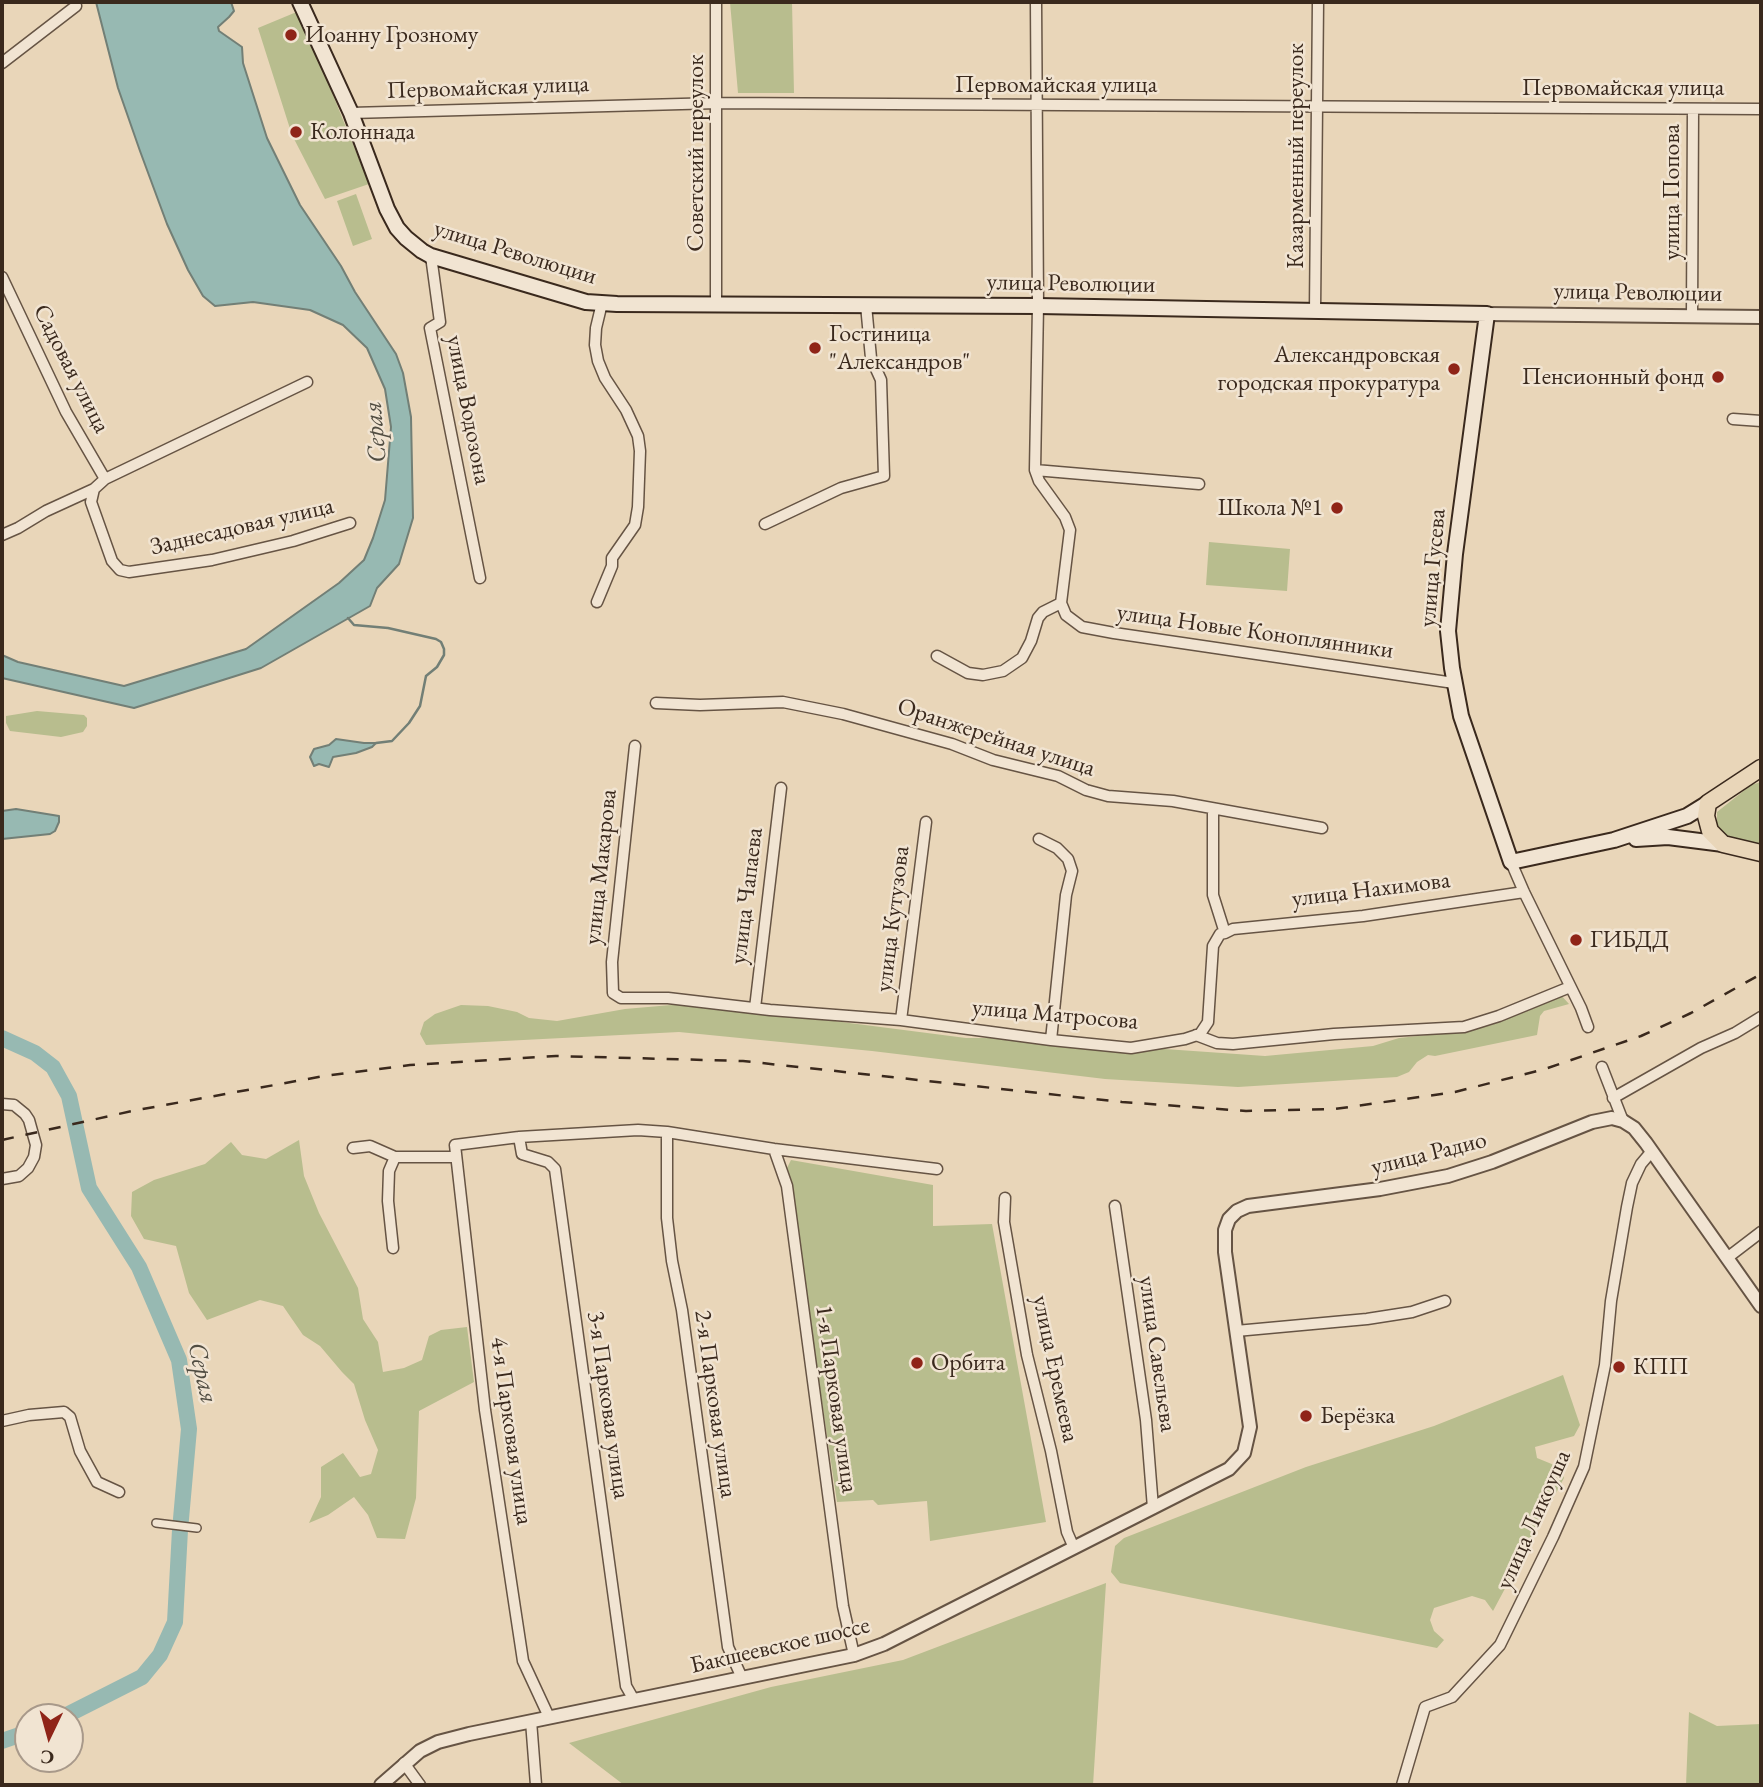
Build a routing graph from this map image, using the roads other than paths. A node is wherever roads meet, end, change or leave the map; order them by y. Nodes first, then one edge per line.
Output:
1 (300, 2) edge
2 (716, 2) edge
3 (1036, 2) edge
4 (1318, 2) edge
5 (76, 4) edge
6 (2, 64) edge
7 (718, 103) junction
8 (1035, 106) junction
9 (1317, 107) junction
10 (1693, 109) junction
11 (1761, 109) edge
12 (351, 113) junction
13 (431, 256) junction
14 (2, 277) edge
15 (602, 303) junction
16 (716, 304) junction
17 (866, 305) junction
18 (1038, 306) junction
19 (1315, 310) junction
20 (1488, 314) junction
21 (1692, 316) junction
22 (1761, 317) edge
23 (307, 382) dead end
24 (1733, 419) dead end
25 (1761, 421) edge
26 (1035, 470) junction
27 (106, 479) junction
28 (1199, 484) dead end
29 (94, 489) junction
30 (350, 523) dead end
31 (765, 524) dead end
32 (2, 535) edge
33 (480, 578) dead end
34 (597, 602) dead end
35 (1061, 603) junction
36 (937, 656) dead end
37 (1454, 683) junction
38 (656, 703) dead end
39 (635, 746) dead end
40 (1760, 771) edge
41 (781, 788) dead end
42 (1708, 803) junction
43 (1213, 809) junction
44 (926, 822) dead end
45 (1322, 828) dead end
46 (1039, 839) dead end
47 (1614, 840) junction
48 (1723, 845) junction
49 (1761, 853) edge
50 (1511, 862) junction
51 (1524, 892) junction
52 (1225, 933) junction
53 (1570, 987) junction
54 (613, 993) joint
55 (755, 1008) junction
56 (1761, 1017) edge
57 (901, 1020) junction
58 (1588, 1027) dead end
59 (1196, 1035) junction
60 (1051, 1040) junction
61 (1602, 1068) dead end
62 (1613, 1098) junction
63 (2, 1104) edge
64 (1628, 1124) junction
65 (667, 1132) junction
66 (519, 1137) junction
67 (353, 1148) dead end
68 (774, 1149) junction
69 (1652, 1151) junction
70 (395, 1157) junction
71 (456, 1157) junction
72 (937, 1169) dead end
73 (2, 1179) edge
74 (1005, 1198) dead end
75 (1115, 1206) dead end
76 (1761, 1232) edge
77 (393, 1248) dead end
78 (1727, 1258) junction
79 (1445, 1301) dead end
80 (1761, 1306) edge
81 (1236, 1331) junction
82 (2, 1421) edge
83 (119, 1492) dead end
84 (1153, 1508) junction
85 (156, 1523) dead end
86 (197, 1528) dead end
87 (1074, 1548) junction
88 (854, 1655) junction
89 (742, 1678) junction
90 (634, 1700) junction
91 (549, 1717) junction
92 (531, 1721) junction
93 (404, 1763) junction
94 (381, 1785) edge
95 (420, 1785) edge
96 (536, 1785) edge
97 (1402, 1785) edge

1 - 12 main road
2 - 7 street, Советский переулок
3 - 8 street
4 - 9 street, Казарменный переулок
5 - 6 street
7 - 8 street, Первомайская улица
7 - 12 street, Первомайская улица
7 - 16 street, Советский переулок
8 - 9 street, Первомайская улица
8 - 18 street
9 - 10 street, Первомайская улица
9 - 19 street, Казарменный переулок
10 - 11 street, Первомайская улица
10 - 21 street, улица Попова
12 - 13 main road, улица Революции
13 - 15 main road, улица Революции
13 - 33 street, улица Водозона
14 - 27 street, Садовая улица
15 - 16 main road, улица Революции
15 - 34 street
16 - 17 main road, улица Революции
17 - 18 main road, улица Революции
17 - 31 street
18 - 19 main road, улица Революции
18 - 26 street
19 - 20 main road, улица Революции
20 - 21 street, улица Революции
20 - 37 main road, улица Гусева
21 - 22 street, улица Революции
23 - 27 street
24 - 25 street
26 - 28 street
26 - 35 street
27 - 29 street
29 - 30 street, Заднесадовая улица
29 - 32 street
35 - 36 street
35 - 37 street, улица Новые Коноплянники
37 - 50 main road, улица Гусева
38 - 43 street, Оранжерейная улица
39 - 54 street, улица Макарова
40 - 42 main road
41 - 55 street, улица Чапаева
42 - 47 main road
42 - 48 main road
43 - 45 street, Оранжерейная улица
43 - 52 street
44 - 57 street, улица Кутузова
46 - 60 street
47 - 48 main road
47 - 50 main road
48 - 49 main road
50 - 51 street
51 - 52 street, улица Нахимова
51 - 53 street
52 - 59 street
53 - 58 street
53 - 59 street, улица Матросова
54 - 55 street, улица Матросова
55 - 57 street, улица Матросова
56 - 62 street
57 - 60 street, улица Матросова
59 - 60 street, улица Матросова
61 - 62 street
62 - 64 street
63 - 73 street
64 - 69 street
64 - 81 street, улица Радио
65 - 66 street
65 - 68 street
65 - 89 street, 2-я Парковая улица
66 - 71 street, 4-я Парковая улица
66 - 90 street, 3-я Парковая улица
67 - 70 street
68 - 72 street
68 - 88 street, 1-я Парковая улица
69 - 78 street
69 - 97 street, улица Ликоуша
70 - 71 street
70 - 77 street
71 - 91 street, 4-я Парковая улица
74 - 87 street, улица Еремеева
75 - 84 street, улица Савельева
76 - 78 street
78 - 80 street
79 - 81 street
81 - 84 street, Бакшеевское шоссе
82 - 83 street
84 - 87 street, Бакшеевское шоссе
85 - 86 street
87 - 88 street, Бакшеевское шоссе
88 - 89 street, Бакшеевское шоссе
89 - 90 street, Бакшеевское шоссе
90 - 91 street, Бакшеевское шоссе
91 - 92 street, Бакшеевское шоссе
92 - 93 street, Бакшеевское шоссе
92 - 96 street
93 - 94 street, Бакшеевское шоссе
93 - 95 street

